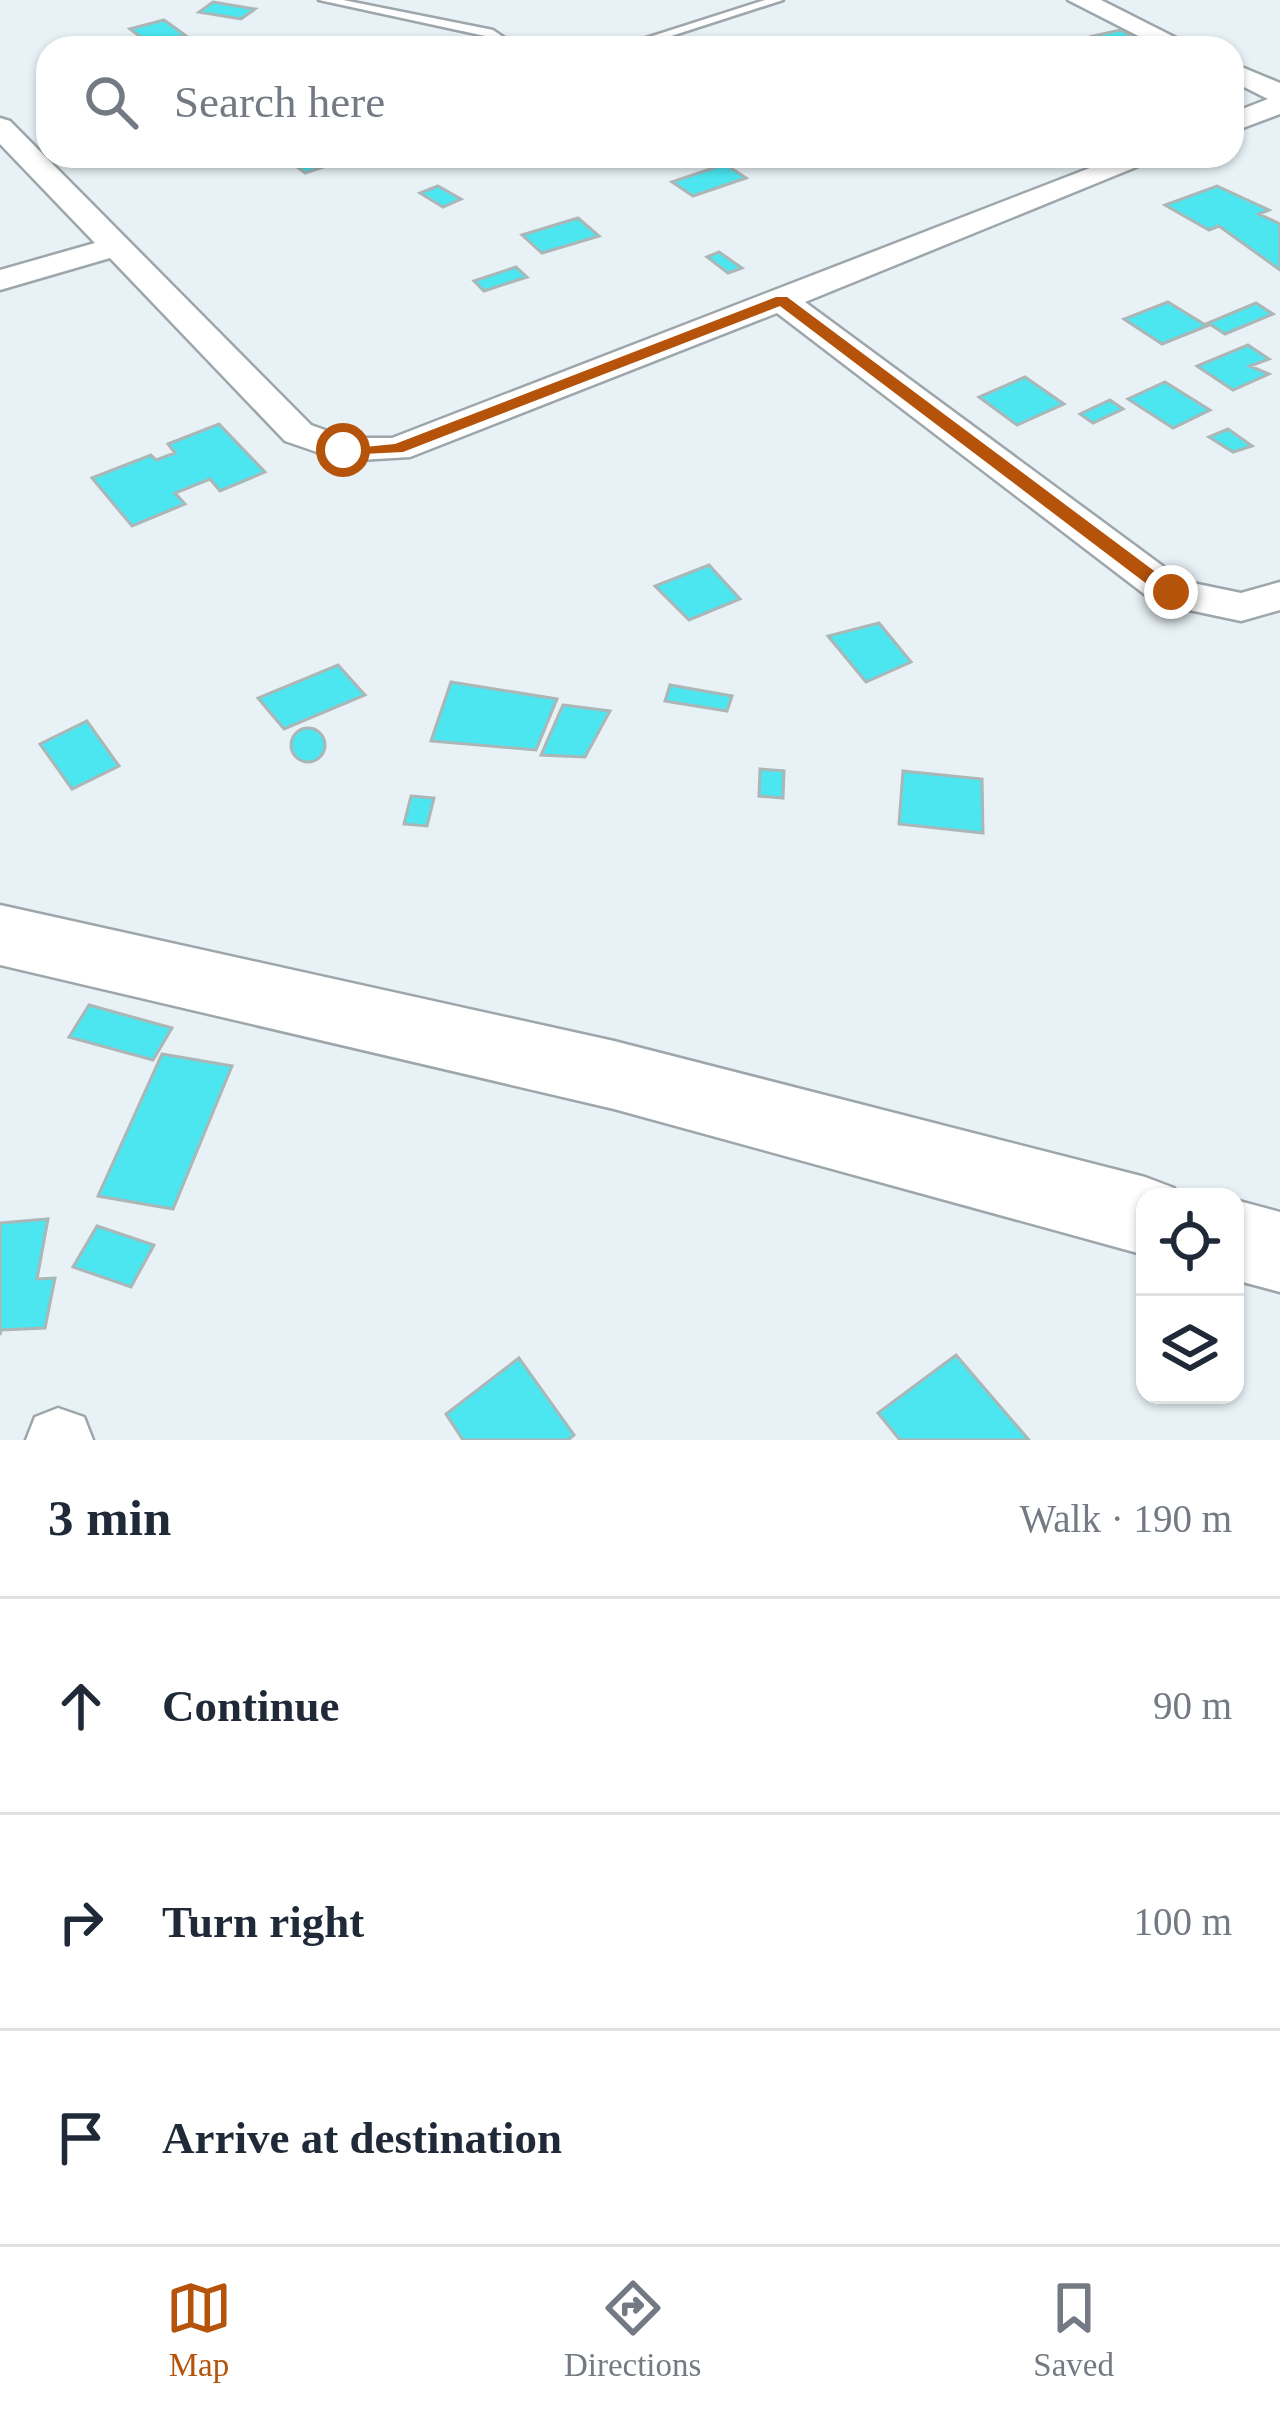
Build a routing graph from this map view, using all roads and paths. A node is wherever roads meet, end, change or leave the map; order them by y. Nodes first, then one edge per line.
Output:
1 (325, 0) edge
2 (777, 0) edge
3 (1081, 0) edge
4 (494, 36) edge
5 (660, 36) edge
6 (1158, 36) edge
7 (1244, 77) edge
8 (1280, 94) edge
9 (1280, 104) edge
10 (1244, 118) edge
11 (0, 128) edge
12 (36, 164) edge
13 (40, 168) edge
14 (1118, 168) edge
15 (118, 246) junction
16 (0, 280) edge
17 (782, 300) junction
18 (1280, 596) edge
19 (0, 934) edge
20 (1136, 1214) edge
21 (1244, 1242) edge
22 (1280, 1252) edge

1 - 4 lane
2 - 5 lane
3 - 6 street
7 - 8 street
9 - 10 street
11 - 12 street
13 - 15 street
14 - 17 street
15 - 16 street
15 - 17 street
17 - 18 street
19 - 20 street
21 - 22 street

